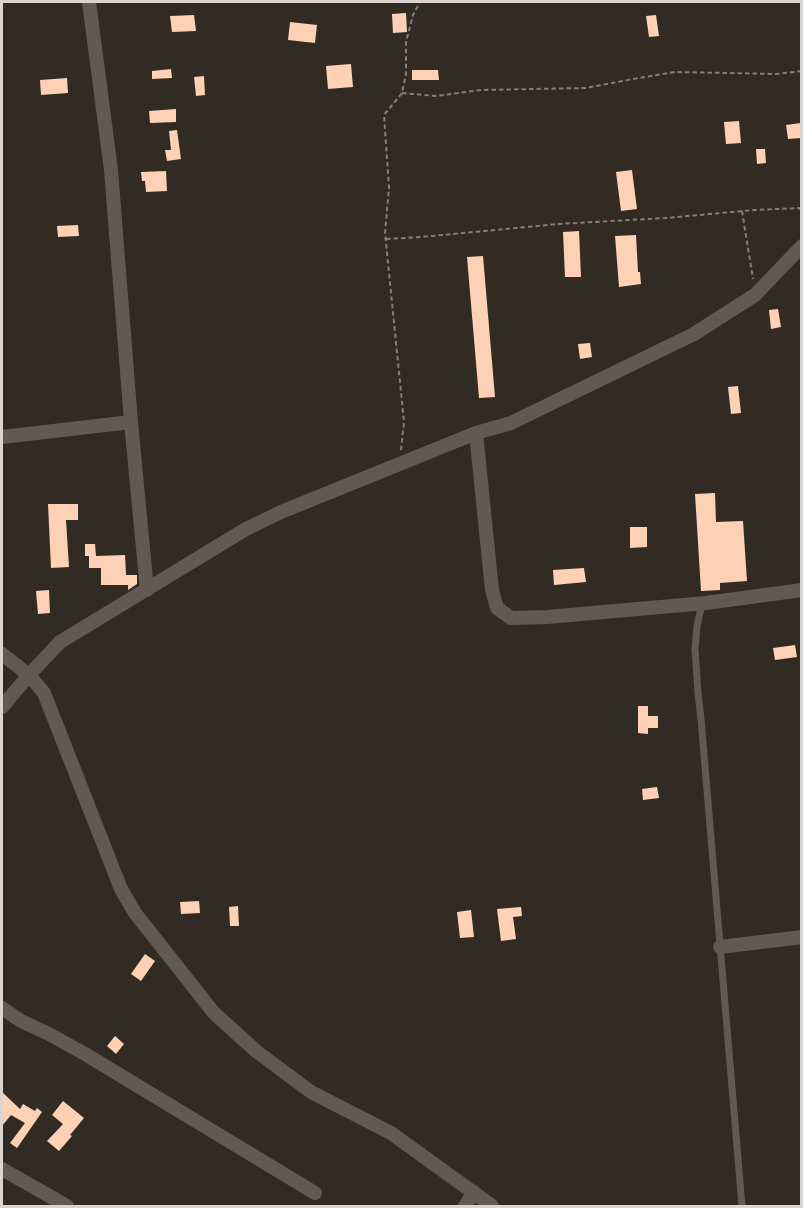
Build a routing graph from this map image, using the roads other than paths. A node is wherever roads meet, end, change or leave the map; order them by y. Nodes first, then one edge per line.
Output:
1 (89, 2) edge
2 (801, 246) edge
3 (131, 422) junction
4 (476, 433) junction
5 (2, 436) edge
6 (147, 590) junction
7 (801, 590) edge
8 (702, 604) junction
9 (2, 654) edge
10 (29, 675) junction
11 (2, 707) edge
12 (801, 937) edge
13 (720, 947) junction
14 (2, 1008) edge
15 (2, 1169) edge
16 (474, 1192) junction
17 (315, 1193) dead end
18 (68, 1206) edge
19 (465, 1206) edge
20 (492, 1206) edge
21 (742, 1206) edge

1 - 3 street
2 - 4 street
3 - 5 street
3 - 6 street
4 - 6 street
4 - 8 street
6 - 10 street
7 - 8 street
8 - 13 lane
9 - 10 street
10 - 11 street
10 - 16 street
12 - 13 street
13 - 21 lane
14 - 17 street
15 - 18 street
16 - 19 street
16 - 20 street

